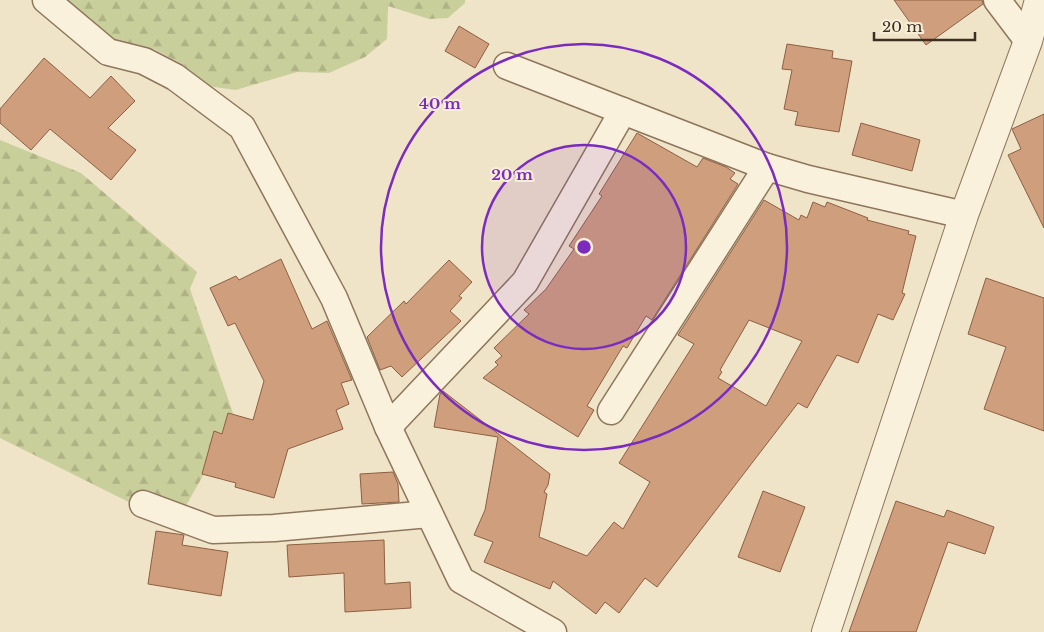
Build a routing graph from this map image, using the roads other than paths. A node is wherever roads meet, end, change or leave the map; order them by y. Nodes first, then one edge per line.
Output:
1 (46, 0) edge
2 (997, 0) edge
3 (1037, 17) edge
4 (507, 66) dead end
5 (623, 111) junction
6 (767, 166) junction
7 (964, 215) junction
8 (611, 411) dead end
9 (388, 427) junction
10 (143, 504) dead end
11 (429, 514) junction
12 (552, 632) edge
13 (826, 632) edge

1 - 9 street
2 - 3 street
3 - 7 street
4 - 5 street
5 - 6 street
5 - 9 street
6 - 7 street
6 - 8 street
7 - 13 street
9 - 11 street
10 - 11 street
11 - 12 street

